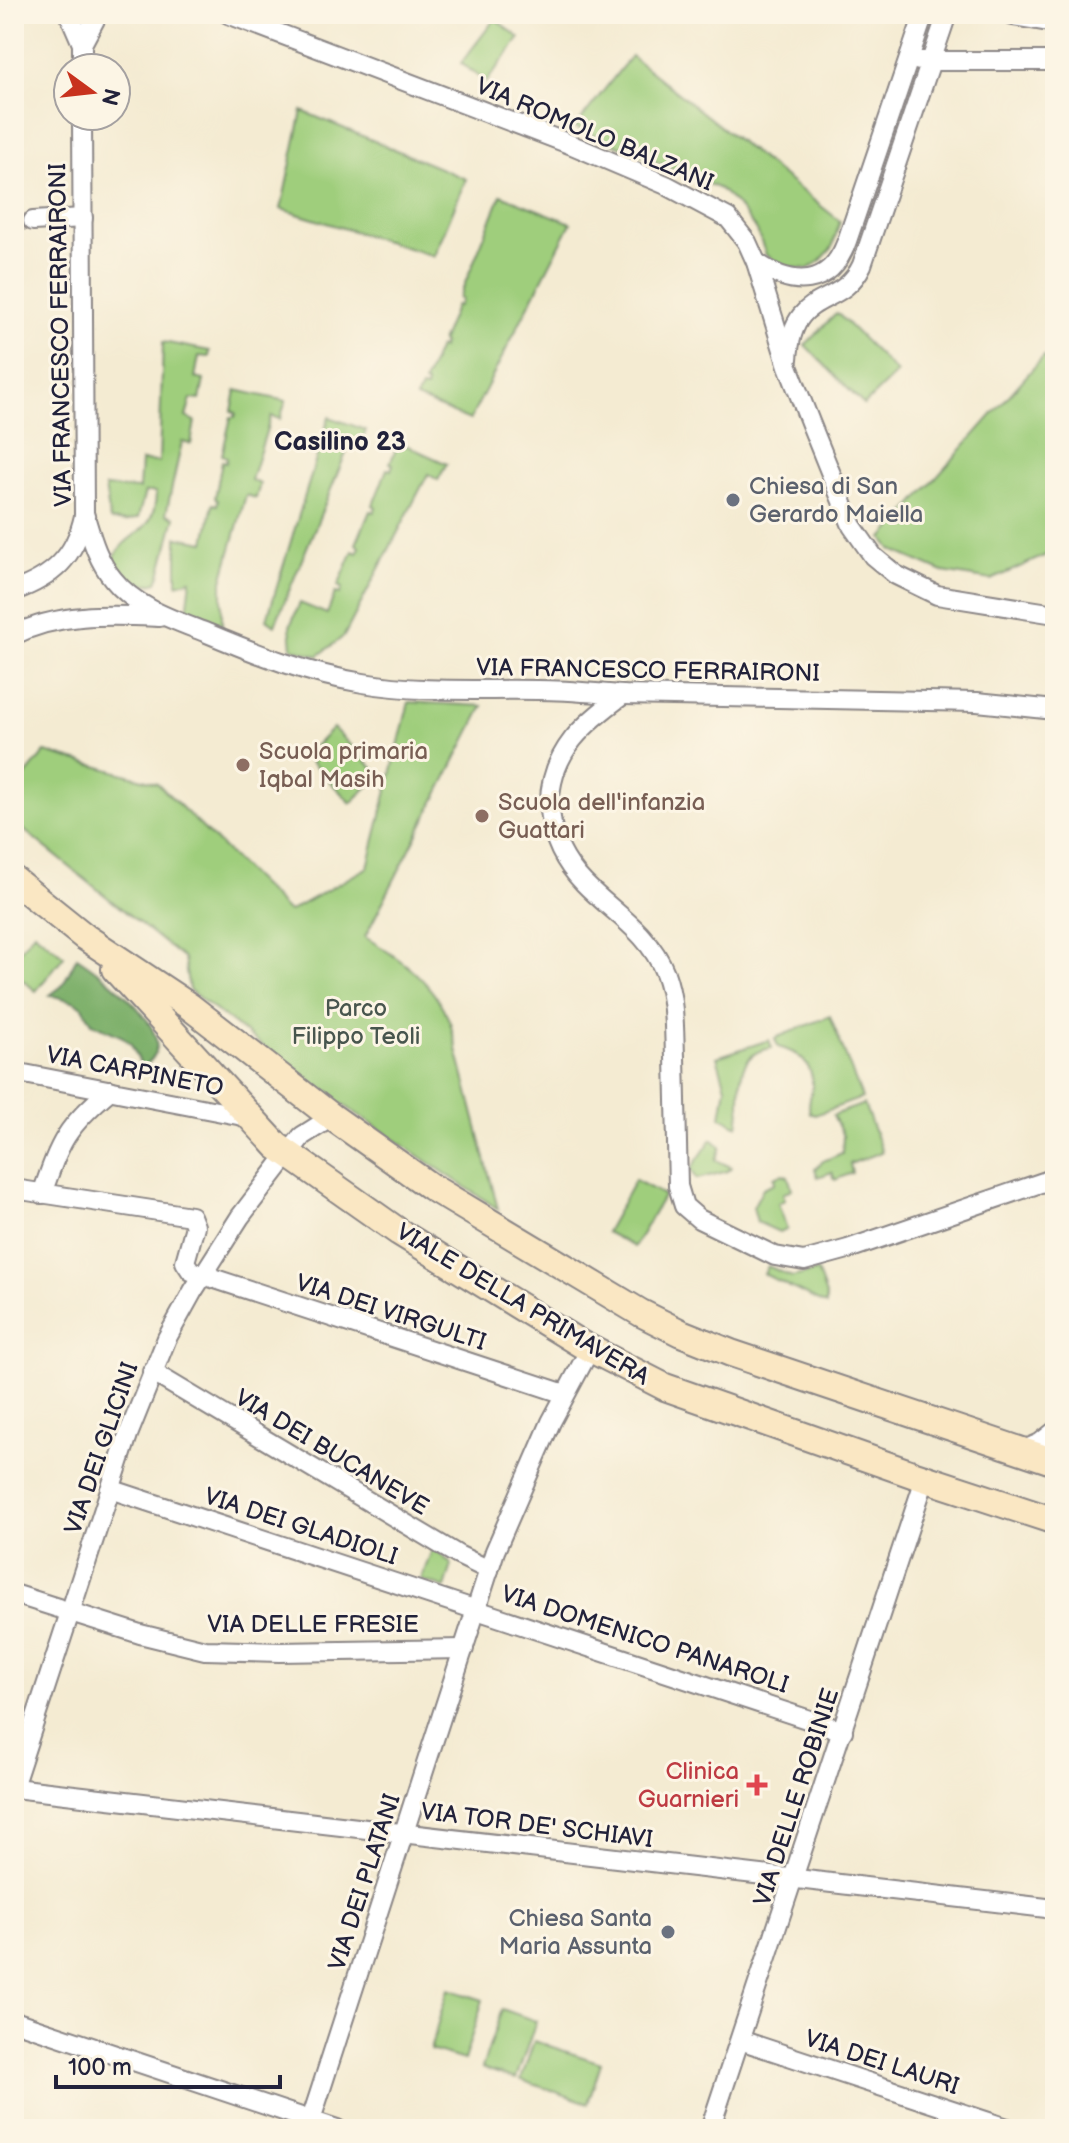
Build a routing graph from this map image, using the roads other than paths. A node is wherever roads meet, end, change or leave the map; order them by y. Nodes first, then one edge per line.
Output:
1 (69, 14) edge
2 (98, 14) edge
3 (228, 14) edge
4 (924, 14) edge
5 (947, 14) edge
6 (1013, 14) edge
7 (1055, 21) edge
8 (82, 44) junction
9 (82, 52) edge
10 (908, 61) junction
11 (929, 61) junction
12 (1055, 61) edge
13 (82, 132) edge
14 (83, 218) junction
15 (33, 221) tunnel mouth
16 (756, 262) junction
17 (788, 366) junction
18 (84, 513) junction
19 (14, 591) edge
20 (1055, 614) edge
21 (165, 617) junction
22 (14, 635) edge
23 (623, 695) junction
24 (1055, 710) edge
25 (14, 880) edge
26 (85, 937) junction
27 (14, 1072) edge
28 (110, 1090) junction
29 (248, 1117) junction
30 (332, 1117) junction
31 (288, 1154) junction
32 (1055, 1178) edge
33 (14, 1189) edge
34 (42, 1194) junction
35 (202, 1275) junction
36 (590, 1349) junction
37 (14, 1366) edge
38 (14, 1372) edge
39 (152, 1372) junction
40 (565, 1394) junction
41 (1055, 1431) edge
42 (1024, 1450) junction
43 (1055, 1462) edge
44 (925, 1479) junction
45 (110, 1489) junction
46 (1055, 1521) edge
47 (489, 1570) junction
48 (14, 1594) edge
49 (477, 1609) junction
50 (71, 1613) junction
51 (464, 1649) junction
52 (843, 1731) junction
53 (14, 1786) edge
54 (405, 1834) junction
55 (794, 1880) junction
56 (1055, 1909) edge
57 (14, 2021) edge
58 (740, 2040) junction
59 (310, 2125) edge
60 (337, 2129) edge
61 (710, 2129) edge
62 (1010, 2129) edge

1 - 8 street
2 - 8 street
3 - 16 street, VIA ROMOLO BALZANI
4 - 10 street
5 - 11 street
6 - 7 street
8 - 9 street
10 - 11 street
10 - 16 street
11 - 12 street
11 - 17 street
13 - 14 street, VIA FRANCESCO FERRAIRONI
14 - 15 street
14 - 18 street, VIA FRANCESCO FERRAIRONI
16 - 17 street, VIA ROMOLO BALZANI
17 - 20 street, VIA ROMOLO BALZANI
18 - 19 street
18 - 21 street, VIA FRANCESCO FERRAIRONI
21 - 22 street
21 - 23 street, VIA FRANCESCO FERRAIRONI
23 - 24 street, VIA FRANCESCO FERRAIRONI
23 - 32 street
25 - 26 main road, VIALE DELLA PRIMAVERA
26 - 29 main road, VIALE DELLA PRIMAVERA
26 - 30 main road, VIALE DELLA PRIMAVERA
27 - 28 street, VIA CARPINETO
28 - 29 street, VIA CARPINETO
28 - 34 street
29 - 31 main road, VIALE DELLA PRIMAVERA
30 - 31 street, VIA DEI GLICINI
30 - 42 main road, VIALE DELLA PRIMAVERA
31 - 35 street, VIA DEI GLICINI
31 - 36 main road, VIALE DELLA PRIMAVERA
33 - 34 street
34 - 35 street
35 - 39 street, VIA DEI GLICINI
35 - 40 street, VIA DEI VIRGULTI
36 - 40 street
36 - 44 main road, VIALE DELLA PRIMAVERA
37 - 38 street
39 - 45 street, VIA DEI GLICINI
39 - 47 street, VIA DEI BUCANEVE
40 - 47 street
41 - 42 street
42 - 43 main road, VIALE DELLA PRIMAVERA
44 - 46 main road, VIALE DELLA PRIMAVERA
44 - 52 street, VIA DELLE ROBINIE
45 - 49 street, VIA DEI GLADIOLI
45 - 50 street, VIA DEI GLICINI
47 - 49 street, VIA DEI PLATANI
48 - 50 street, VIA DELLE FRESIE
49 - 51 street, VIA DEI PLATANI
49 - 52 street, VIA DOMENICO PANAROLI
50 - 51 street, VIA DELLE FRESIE
50 - 53 street, VIA DEI GLICINI
51 - 54 street, VIA DEI PLATANI
52 - 55 street, VIA DELLE ROBINIE
53 - 54 street, VIA TOR DE' SCHIAVI
54 - 55 street, VIA TOR DE' SCHIAVI
54 - 59 street, VIA DEI PLATANI
55 - 56 street, VIA TOR DE' SCHIAVI
55 - 58 street, VIA DELLE ROBINIE
57 - 59 street
58 - 61 street, VIA DELLE ROBINIE
58 - 62 street, VIA DEI LAURI
59 - 60 street

